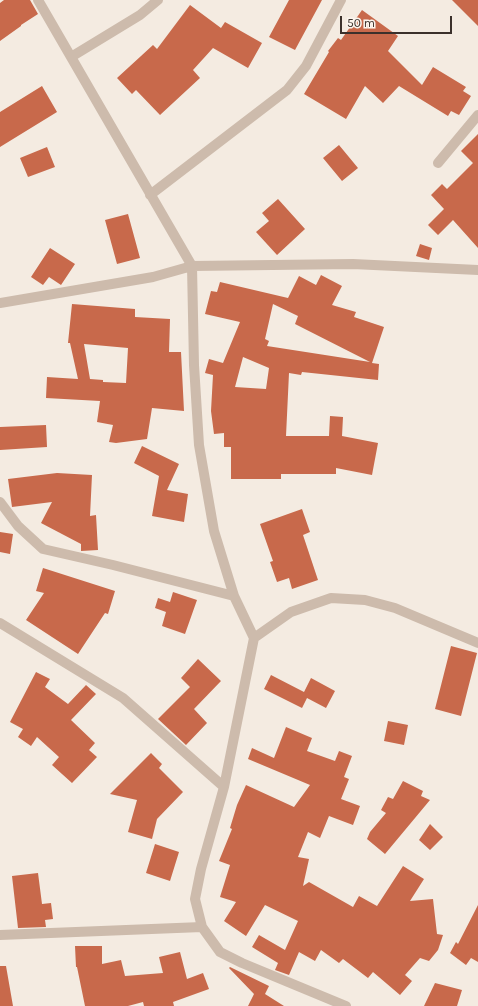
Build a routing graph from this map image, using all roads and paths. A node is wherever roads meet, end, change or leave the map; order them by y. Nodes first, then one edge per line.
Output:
1 (38, 0) edge
2 (158, 0) edge
3 (341, 0) edge
4 (71, 57) junction
5 (478, 115) edge
6 (438, 163) dead end
7 (150, 195) junction
8 (192, 266) junction
9 (478, 270) edge
10 (0, 303) edge
11 (0, 502) edge
12 (234, 596) junction
13 (0, 623) edge
14 (254, 638) junction
15 (478, 643) edge
16 (224, 787) junction
17 (202, 927) junction
18 (0, 935) edge
19 (345, 1006) edge

1 - 4 street
2 - 4 street
3 - 7 street
4 - 7 street
5 - 6 street
7 - 8 street
8 - 9 street
8 - 10 street
8 - 12 street
11 - 12 street
12 - 14 street
13 - 16 street
14 - 15 street
14 - 16 street
16 - 17 street
17 - 18 street
17 - 19 street

